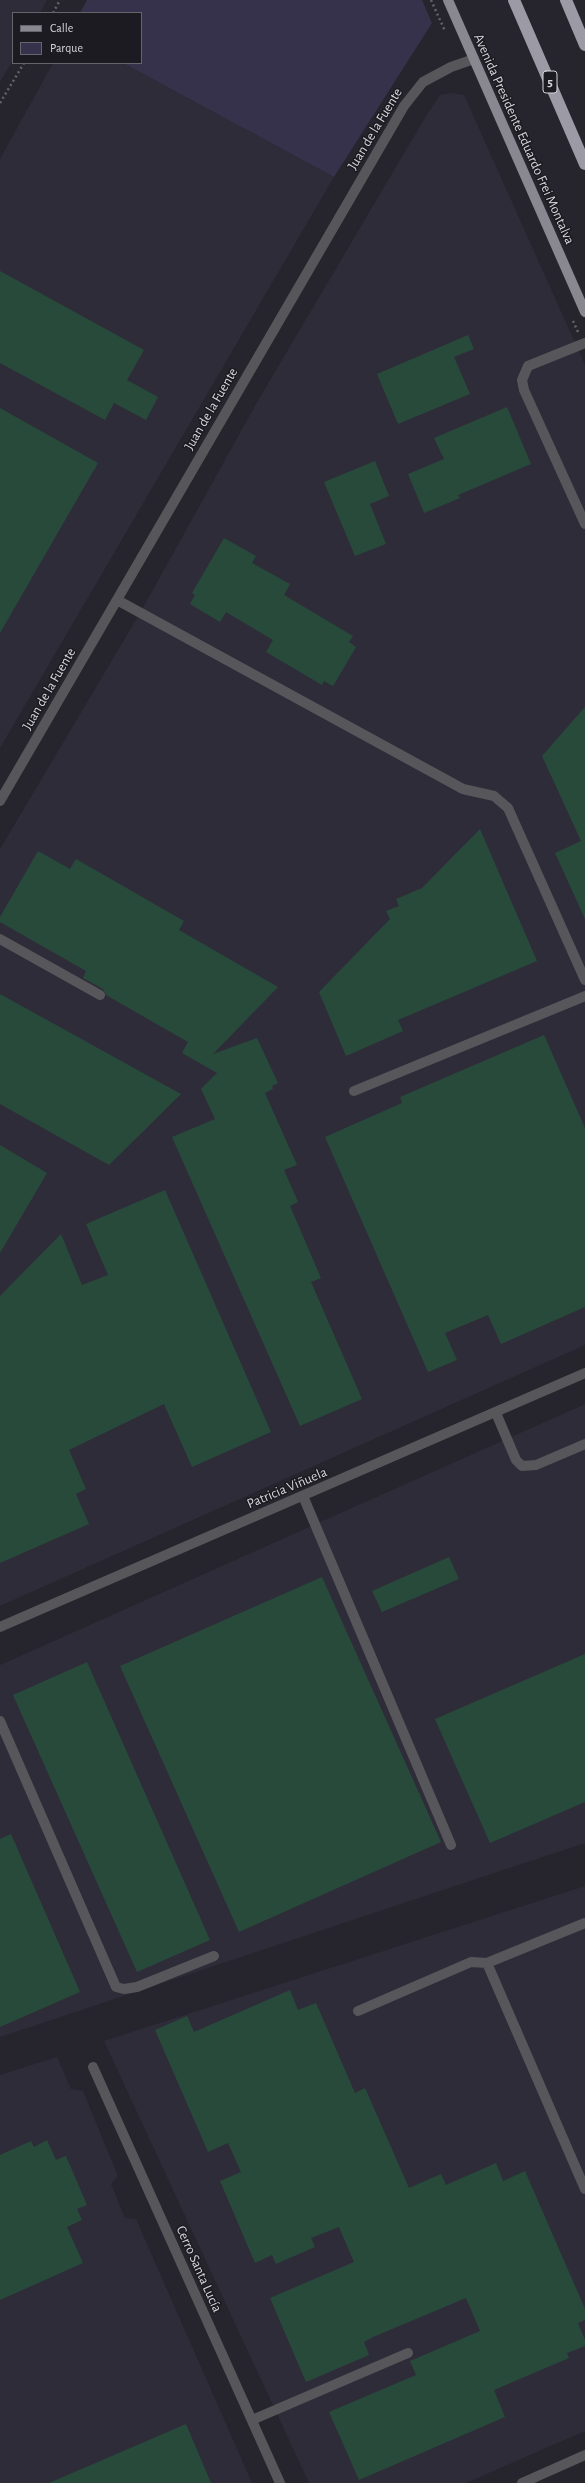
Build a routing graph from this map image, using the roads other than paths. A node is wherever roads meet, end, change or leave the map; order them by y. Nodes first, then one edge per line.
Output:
1 (448, 0) edge
2 (514, 0) edge
3 (566, 0) edge
4 (585, 45) edge
5 (474, 59) junction
6 (585, 164) edge
7 (585, 312) edge
8 (585, 343) edge
9 (585, 524) edge
10 (117, 600) junction
11 (0, 801) edge
12 (0, 939) edge
13 (585, 980) edge
14 (100, 995) dead end
15 (585, 996) edge
16 (354, 1091) dead end
17 (585, 1373) edge
18 (496, 1413) junction
19 (585, 1444) edge
20 (303, 1496) junction
21 (0, 1627) edge
22 (0, 1721) edge
23 (451, 1845) dead end
24 (585, 1923) edge
25 (214, 1956) dead end
26 (488, 1963) junction
27 (358, 2010) dead end
28 (93, 2067) dead end
29 (585, 2189) edge
30 (408, 2352) dead end
31 (252, 2420) junction
32 (585, 2455) edge
33 (280, 2483) edge
34 (522, 2483) edge

1 - 5 main road, Avenida Presidente Eduardo Frei Montalva
2 - 6 highway, 5
3 - 4 highway
5 - 7 main road, Avenida Presidente Eduardo Frei Montalva
5 - 10 street, Juan de la Fuente
8 - 9 street
10 - 11 street, Juan de la Fuente
10 - 13 street
12 - 14 street
15 - 16 street
17 - 18 street, Patricia Viñuela
18 - 19 street
18 - 20 street, Patricia Viñuela
20 - 21 street, Patricia Viñuela
20 - 23 street
22 - 25 street
24 - 26 street
26 - 27 street
26 - 29 street
28 - 31 street, Cerro Santa Lucía
30 - 31 street
31 - 33 street, Cerro Santa Lucía
32 - 34 street

